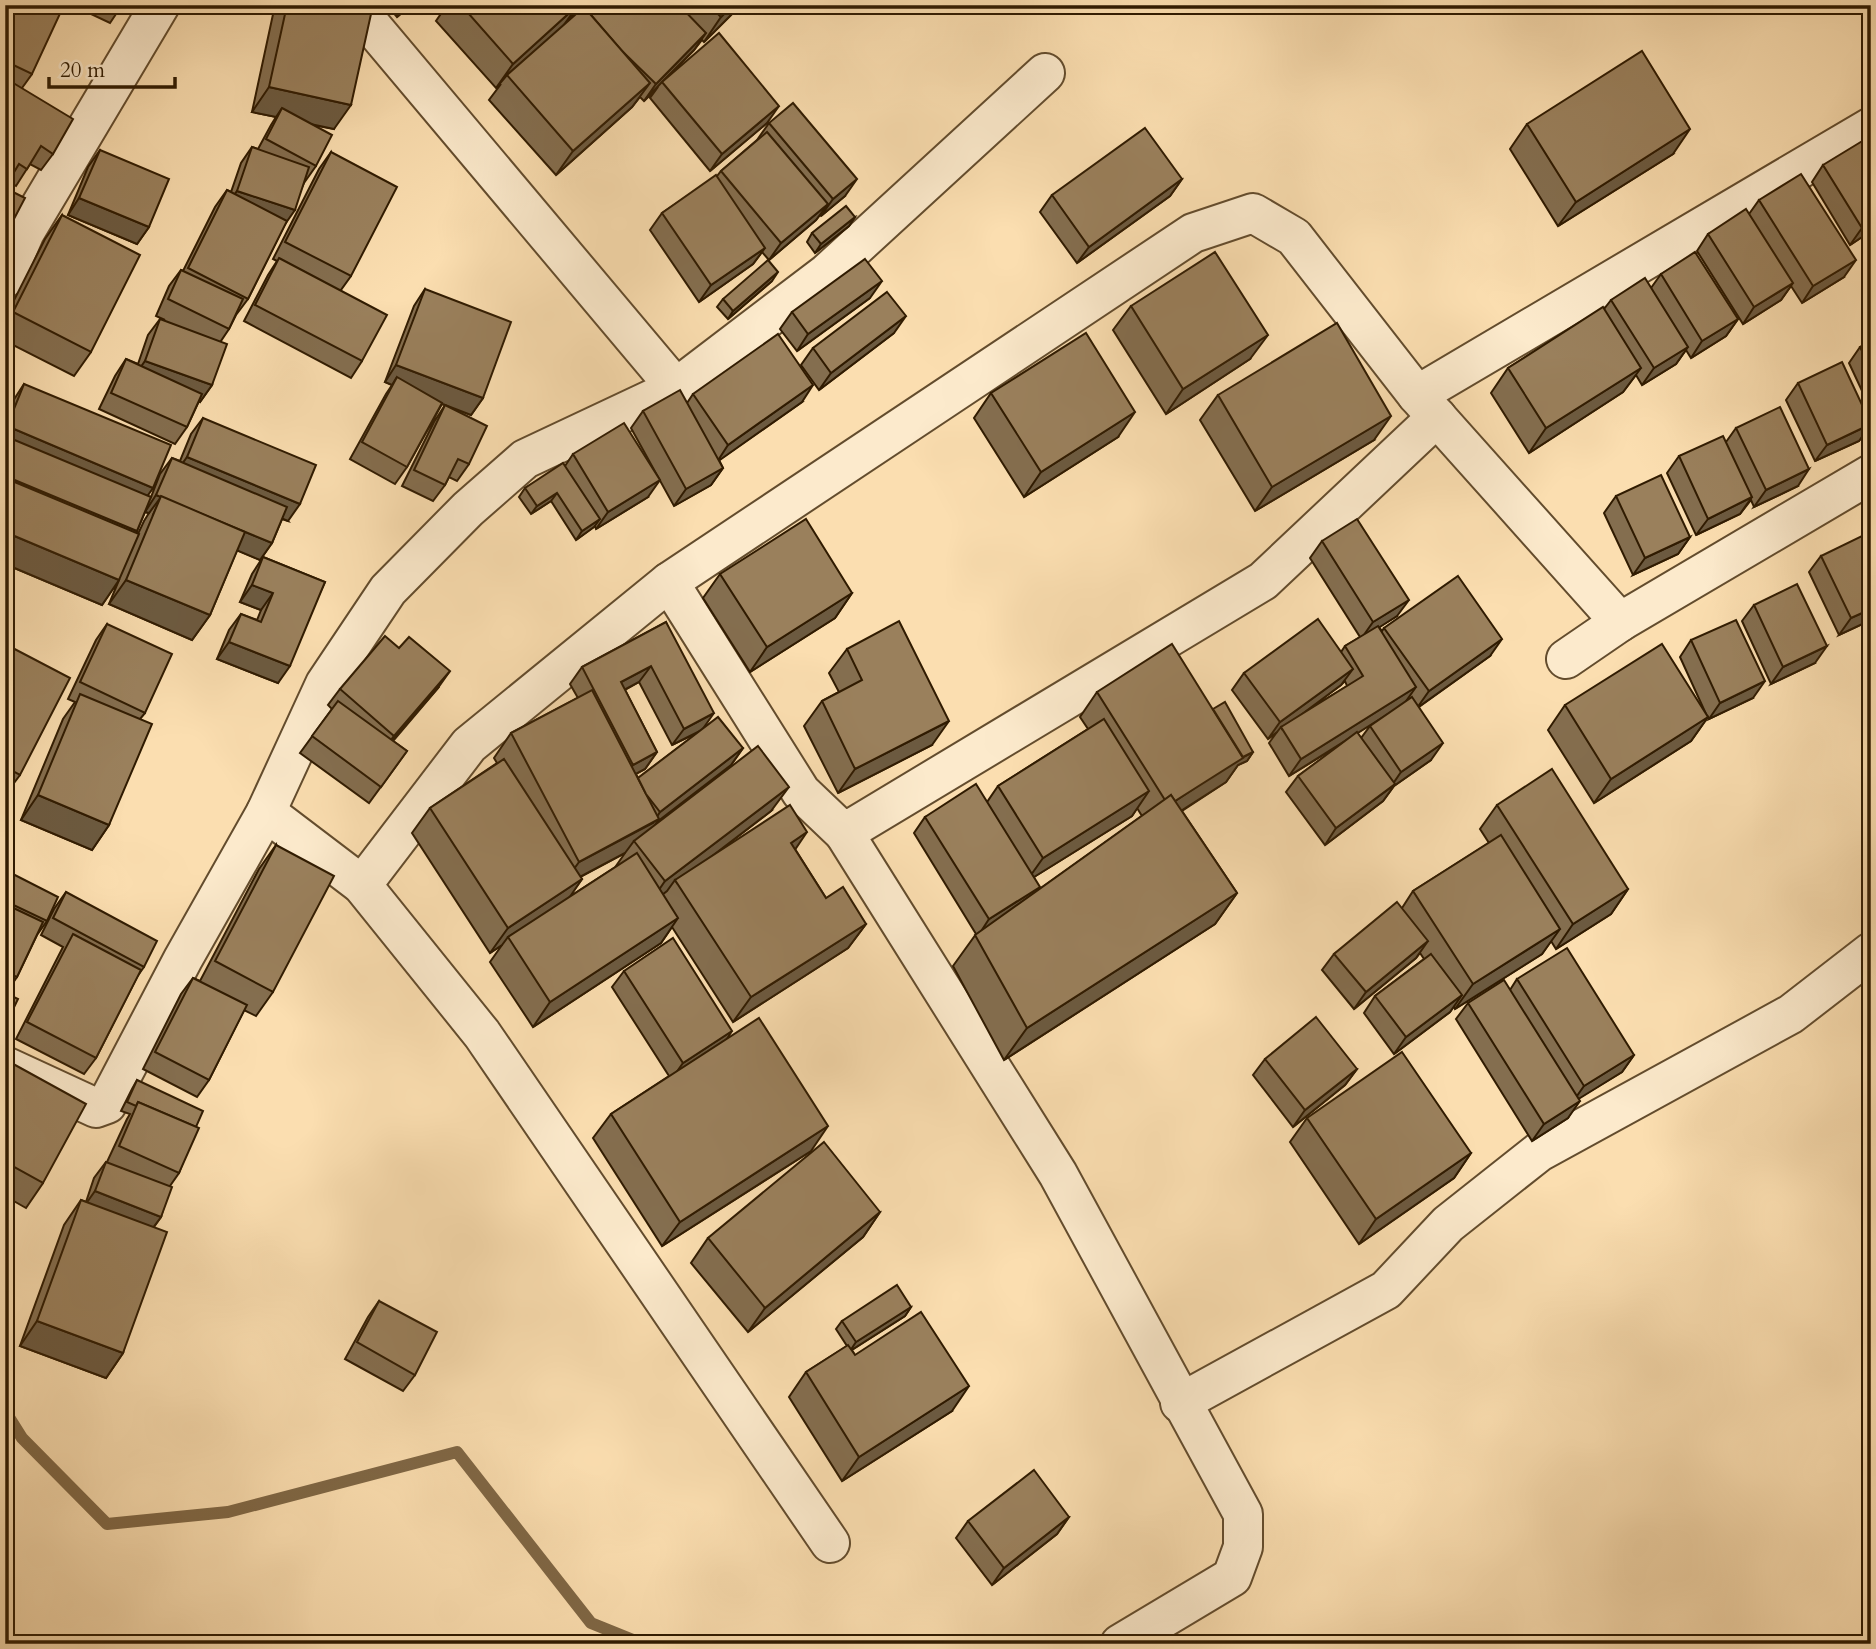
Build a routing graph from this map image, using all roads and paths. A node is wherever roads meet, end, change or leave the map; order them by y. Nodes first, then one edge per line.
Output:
1 (160, 5) edge
2 (354, 5) edge
3 (1045, 73) dead end
4 (1871, 127) edge
5 (5, 278) edge
6 (676, 388) junction
7 (1427, 406) junction
8 (1871, 474) edge
9 (669, 582) junction
10 (1620, 622) junction
11 (1566, 659) dead end
12 (266, 812) junction
13 (844, 833) junction
14 (362, 885) junction
15 (1871, 952) edge
16 (5, 1066) edge
17 (1180, 1403) junction
18 (830, 1543) dead end
19 (1120, 1644) edge

1 - 5 street
2 - 6 street
3 - 6 street
4 - 7 street
6 - 12 street
7 - 9 street
7 - 10 street
7 - 13 street
8 - 10 street
9 - 13 street
9 - 14 street
10 - 11 street
12 - 14 street
12 - 16 street
13 - 17 street
14 - 18 street
15 - 17 street
17 - 19 street

